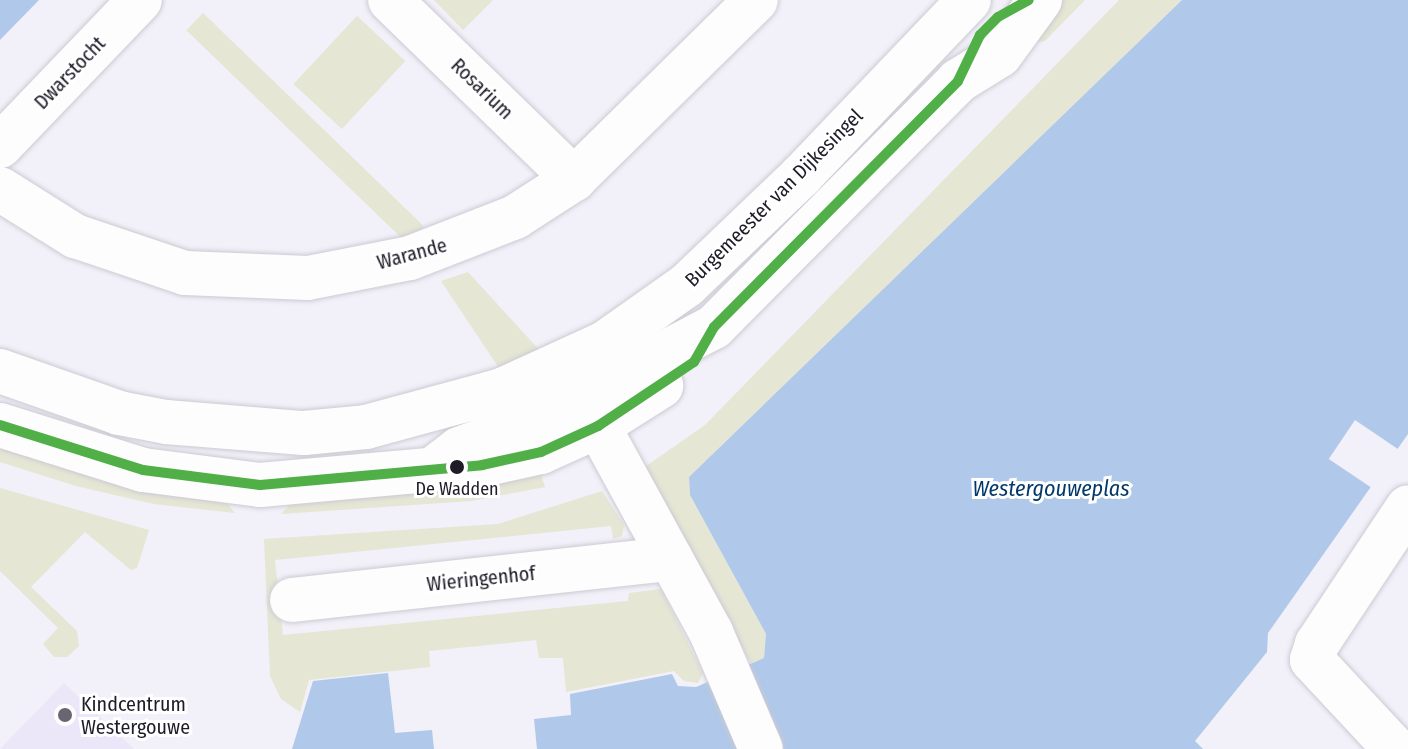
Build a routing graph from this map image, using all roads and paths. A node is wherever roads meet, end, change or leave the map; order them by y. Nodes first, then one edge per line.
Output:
1 (140, 0) edge
2 (390, 0) edge
3 (755, 0) edge
4 (1029, 0) edge
5 (1040, 0) edge
6 (965, 1) edge
7 (958, 81) junction
8 (0, 146) edge
9 (574, 179) junction
10 (0, 189) edge
11 (0, 371) edge
12 (591, 412) junction
13 (0, 425) edge
14 (1408, 507) edge
15 (671, 559) junction
16 (292, 600) dead end
17 (761, 749) edge
18 (1395, 749) edge

1 - 8 street, Dwarstocht
2 - 9 street, Rosarium
3 - 9 street, Warande
4 - 7 street
5 - 7 street
6 - 11 street, Burgemeester van Dijkesingel
7 - 12 street
9 - 10 street, Warande
12 - 13 street
12 - 15 street
14 - 18 street
15 - 16 street, Wieringenhof
15 - 17 street

